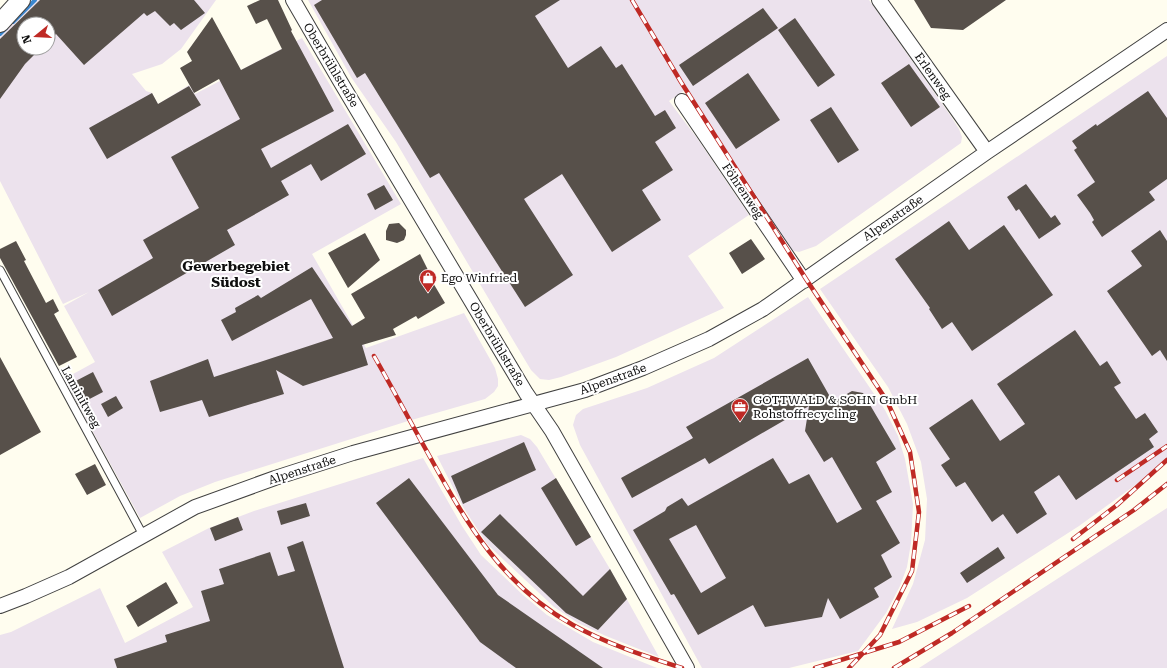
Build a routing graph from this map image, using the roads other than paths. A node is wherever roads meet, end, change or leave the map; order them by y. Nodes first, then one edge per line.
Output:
1 (21, 0) edge
2 (293, 0) edge
3 (880, 0) edge
4 (4, 16) edge
5 (1167, 30) edge
6 (682, 101) dead end
7 (987, 152) junction
8 (0, 270) edge
9 (804, 281) junction
10 (534, 404) junction
11 (143, 535) junction
12 (0, 606) edge
13 (687, 668) edge

1 - 4 street
2 - 10 street, Oberbrühlstraße
3 - 7 street, Erlenweg
5 - 7 street, Alpenstraße
6 - 9 street, Föhrenweg
7 - 9 street, Alpenstraße
8 - 11 lane, Laminitweg
9 - 10 street, Alpenstraße
10 - 11 street, Alpenstraße
10 - 13 street, Oberbrühlstraße
11 - 12 street, Alpenstraße

